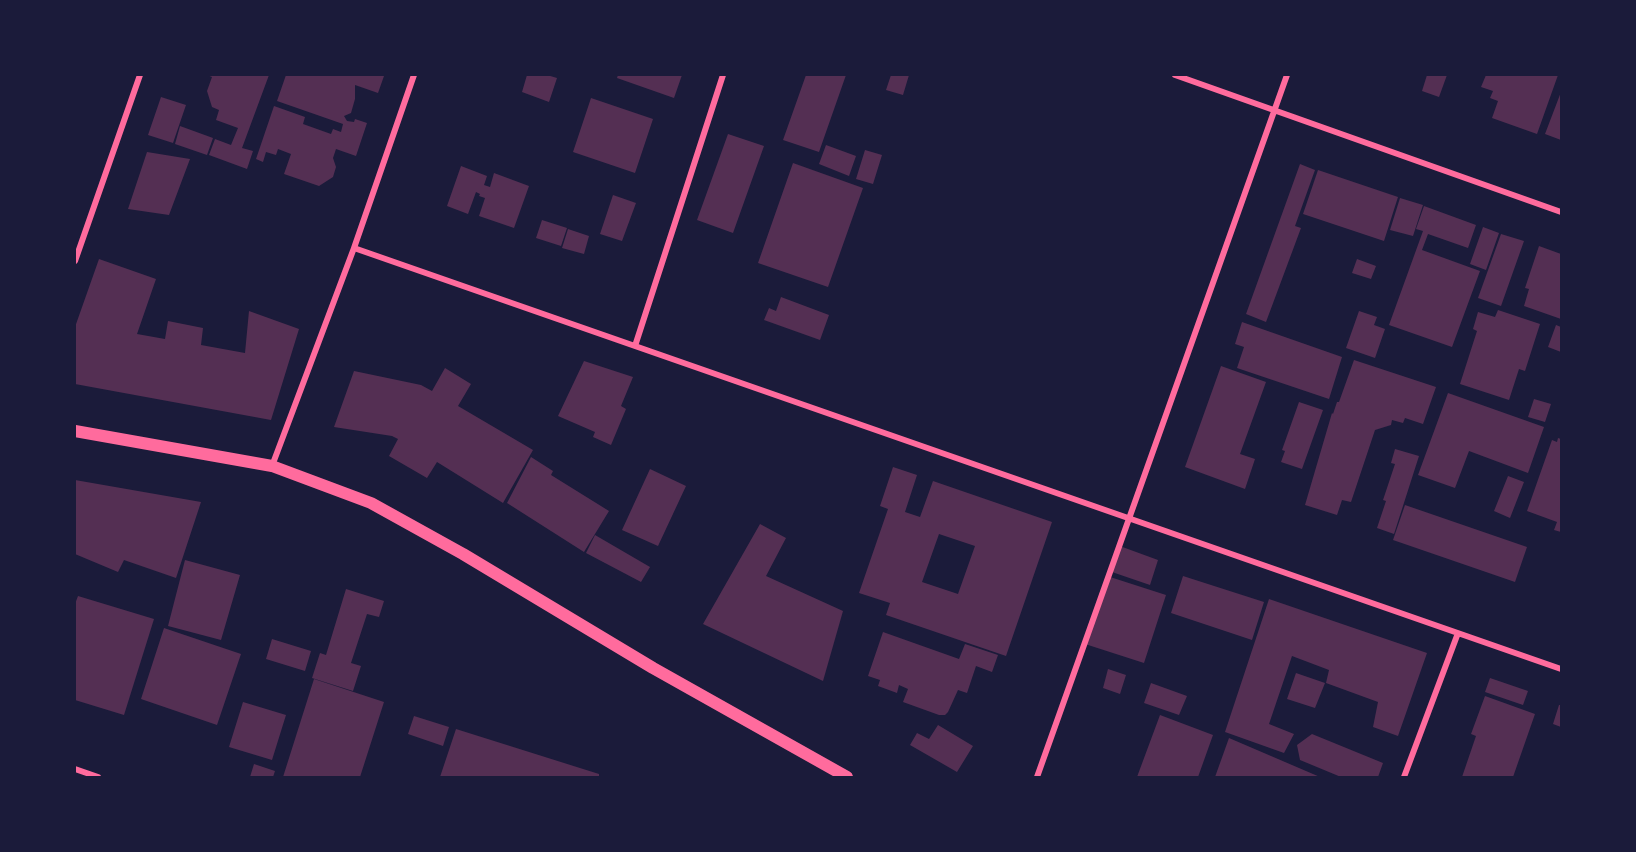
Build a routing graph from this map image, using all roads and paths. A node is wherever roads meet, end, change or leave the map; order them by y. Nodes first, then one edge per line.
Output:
1 (140, 75) edge
2 (414, 75) edge
3 (723, 75) edge
4 (1175, 75) edge
5 (1287, 75) edge
6 (1275, 110) junction
7 (1561, 212) edge
8 (354, 248) junction
9 (75, 261) edge
10 (635, 346) junction
11 (75, 431) edge
12 (272, 466) junction
13 (1129, 518) junction
14 (1458, 633) junction
15 (1561, 669) edge
16 (75, 769) edge
17 (98, 777) edge
18 (847, 777) edge
19 (1037, 777) edge
20 (1404, 777) edge

1 - 9 street
2 - 8 street
3 - 10 street
4 - 6 street
5 - 6 street
6 - 7 street
6 - 13 street
8 - 10 street
8 - 12 street
10 - 13 street
11 - 12 main road
12 - 18 main road
13 - 14 street
13 - 19 street
14 - 15 street
14 - 20 street
16 - 17 street

